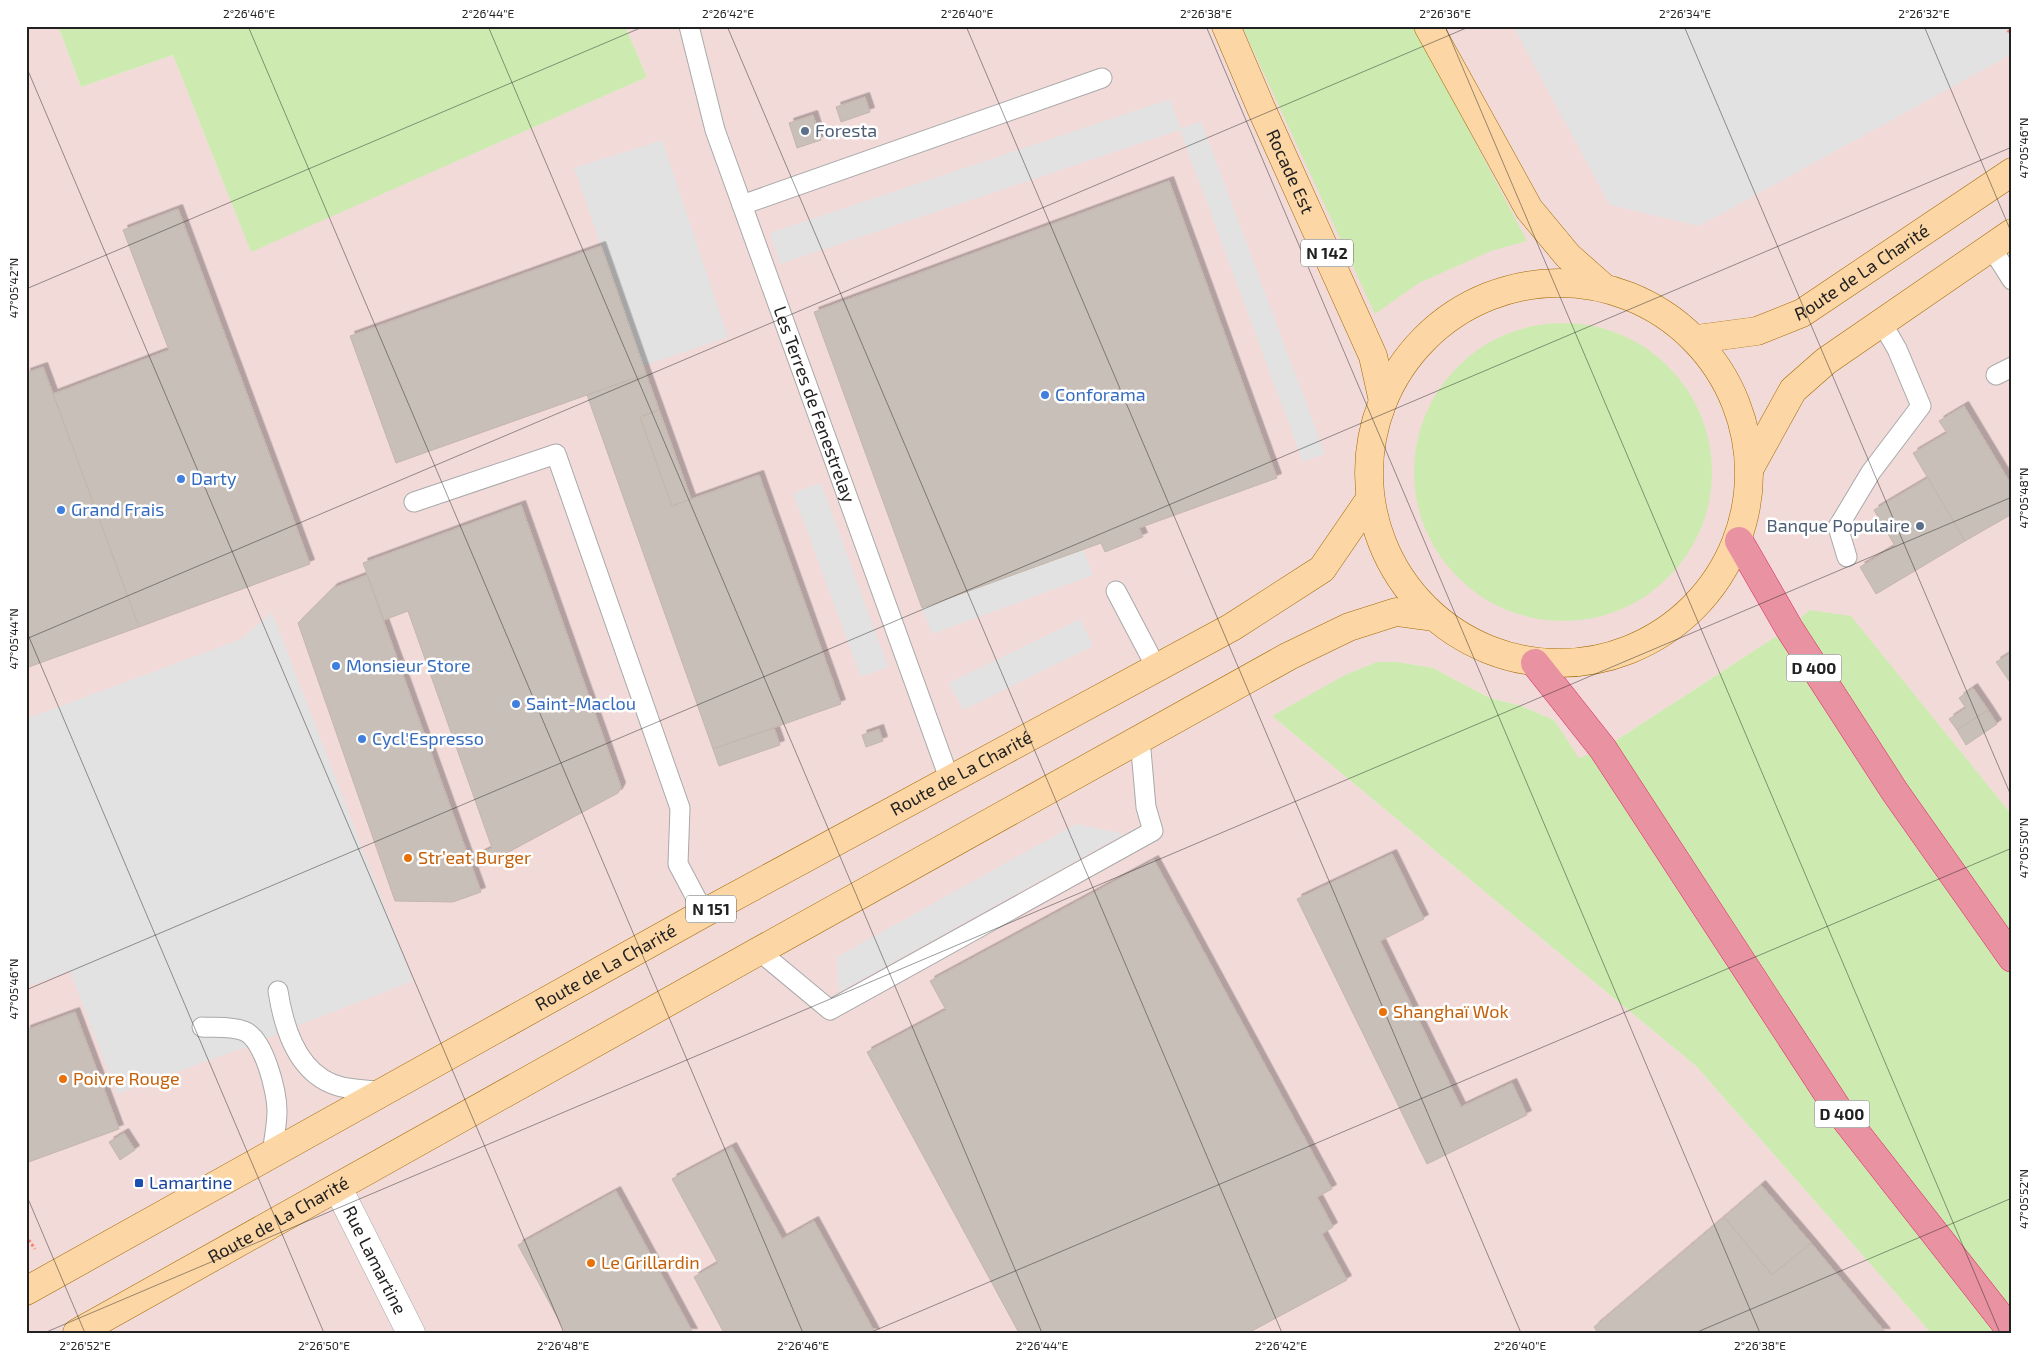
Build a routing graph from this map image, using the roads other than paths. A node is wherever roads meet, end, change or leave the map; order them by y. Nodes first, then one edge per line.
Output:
1 (689, 26) edge
2 (1226, 26) edge
3 (1428, 26) edge
4 (1102, 78) dead end
5 (2012, 172) edge
6 (742, 205) junction
7 (2001, 240) edge
8 (2012, 280) edge
9 (1603, 287) junction
10 (1882, 323) junction
11 (1697, 339) junction
12 (1383, 401) junction
13 (1751, 466) junction
14 (1370, 499) junction
15 (414, 502) dead end
16 (1739, 541) junction
17 (1847, 557) dead end
18 (1116, 591) dead end
19 (1433, 617) junction
20 (1536, 663) junction
21 (1156, 667) junction
22 (1140, 739) junction
23 (949, 778) junction
24 (704, 913) junction
25 (758, 951) junction
26 (2012, 958) edge
27 (278, 992) dead end
28 (202, 1028) dead end
29 (385, 1092) junction
30 (272, 1153) junction
31 (338, 1188) junction
32 (26, 1291) edge
33 (2012, 1332) edge
34 (78, 1333) edge
35 (410, 1333) edge

1 - 6 lane, Les Terres de Fenestrelay
2 - 12 main road, Rocade Est / N 142
3 - 9 main road
4 - 6 lane
5 - 11 main road, Route de La Charité
6 - 23 lane, Les Terres de Fenestrelay
7 - 8 lane
7 - 10 main road
9 - 11 main road
9 - 12 main road
10 - 13 main road
10 - 17 lane
11 - 13 main road
12 - 14 main road
13 - 16 main road
14 - 19 main road
14 - 21 main road, Route de La Charité / N 151
15 - 24 lane
16 - 20 main road
16 - 26 highway, D 400
18 - 21 lane
19 - 20 main road
19 - 22 main road, Route de La Charité
20 - 33 highway, D 400
21 - 23 main road, Route de La Charité / N 151
22 - 25 main road, Route de La Charité
22 - 25 lane
23 - 24 main road, Route de La Charité / N 151
24 - 29 main road, Route de La Charité / N 151
25 - 31 main road, Route de La Charité
27 - 29 lane
28 - 30 lane
29 - 30 main road, Route de La Charité / N 151
30 - 32 main road, Route de La Charité / N 151
31 - 34 main road, Route de La Charité
31 - 35 street, Rue Lamartine

